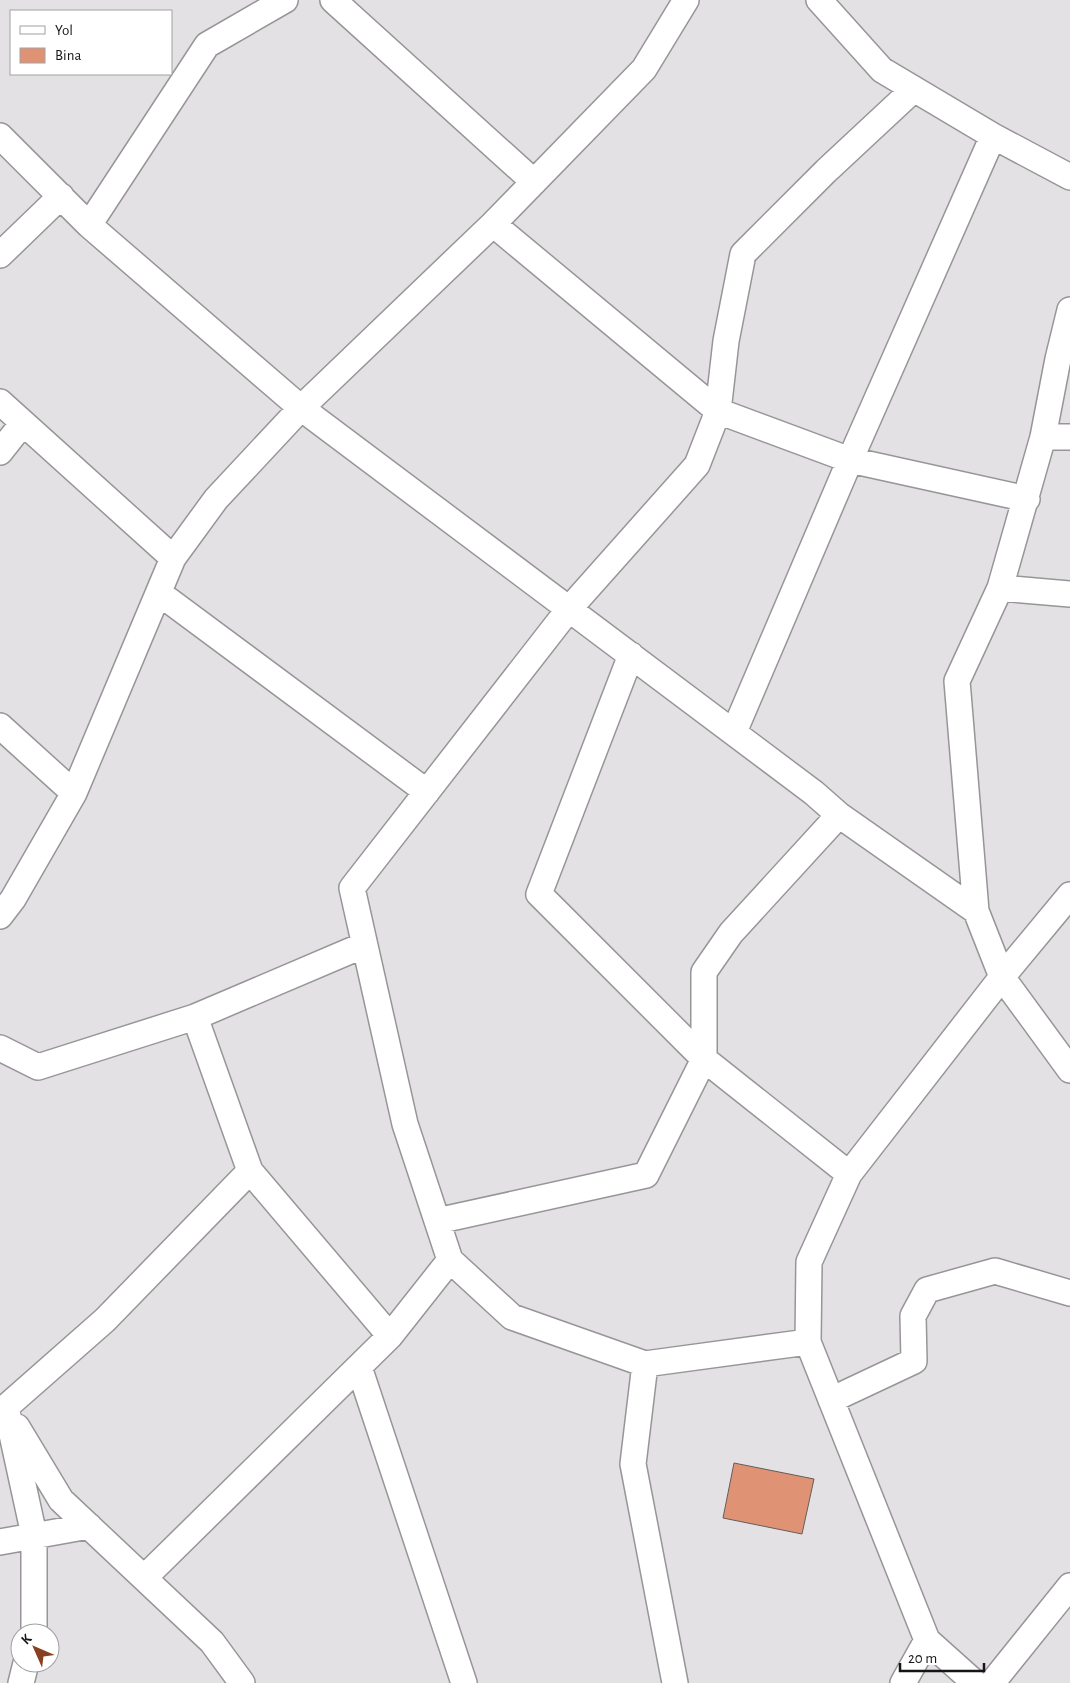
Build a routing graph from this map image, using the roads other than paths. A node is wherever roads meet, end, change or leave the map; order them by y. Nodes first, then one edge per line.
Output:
1 (284, 0) edge
2 (333, 0) edge
3 (819, 0) edge
4 (684, 1) edge
5 (914, 89) junction
6 (0, 136) edge
7 (993, 136) junction
8 (1070, 177) edge
9 (534, 182) junction
10 (61, 196) junction
11 (89, 224) junction
12 (493, 224) junction
13 (0, 255) edge
14 (1070, 310) edge
15 (0, 402) edge
16 (301, 408) junction
17 (718, 411) junction
18 (23, 423) junction
19 (1043, 437) junction
20 (1070, 437) edge
21 (0, 452) edge
22 (850, 460) junction
23 (1027, 499) junction
24 (173, 558) junction
25 (1000, 588) junction
26 (159, 593) junction
27 (1070, 594) edge
28 (569, 609) junction
29 (631, 655) junction
30 (0, 726) edge
31 (734, 732) junction
32 (426, 792) junction
33 (74, 793) junction
34 (840, 815) junction
35 (1070, 895) edge
36 (976, 911) junction
37 (0, 916) edge
38 (364, 945) junction
39 (1002, 977) junction
40 (195, 1017) junction
41 (0, 1048) edge
42 (704, 1059) junction
43 (1070, 1070) edge
44 (250, 1171) junction
45 (849, 1174) junction
46 (437, 1221) junction
47 (450, 1260) junction
48 (1070, 1293) edge
49 (390, 1336) junction
50 (808, 1342) junction
51 (646, 1364) junction
52 (359, 1367) junction
53 (3, 1399) edge
54 (831, 1400) junction
55 (89, 1526) junction
56 (34, 1535) junction
57 (0, 1542) edge
58 (144, 1578) junction
59 (1070, 1586) edge
60 (34, 1623) edge
61 (928, 1640) junction
62 (242, 1683) edge
63 (464, 1683) edge
64 (675, 1683) edge
65 (903, 1683) edge
66 (975, 1683) edge
67 (992, 1683) edge

1 - 11 street
2 - 9 street
3 - 5 street
4 - 9 street
5 - 7 street
5 - 17 street
6 - 10 street
7 - 8 street
7 - 22 street
9 - 12 street
10 - 11 street
10 - 13 street
11 - 16 street
12 - 16 street
12 - 17 street
14 - 19 street
15 - 18 street
16 - 24 street
16 - 28 street
17 - 22 street
17 - 28 street
18 - 21 street
18 - 24 street
19 - 20 street
19 - 23 street
22 - 23 street
22 - 31 street
23 - 25 street
24 - 26 street
25 - 27 street
25 - 36 street
26 - 32 street
26 - 33 street
28 - 29 street
28 - 32 street
29 - 31 street
29 - 42 street
30 - 33 street
31 - 34 street
32 - 38 street
33 - 37 street
34 - 36 street
34 - 42 street
35 - 39 street
36 - 39 street
38 - 40 street
38 - 46 street
39 - 43 street
39 - 45 street
40 - 41 street
40 - 44 street
42 - 45 street
42 - 46 street
44 - 49 street
44 - 53 street
45 - 50 street
46 - 47 street
47 - 49 street
47 - 51 street
48 - 54 street
49 - 52 street
50 - 51 street
50 - 54 street
51 - 64 street
52 - 58 street
52 - 63 street
53 - 55 street
53 - 56 street
54 - 61 street
55 - 56 street
55 - 58 street
56 - 57 street
56 - 60 street
58 - 62 street
59 - 67 street
61 - 65 street
61 - 66 street

